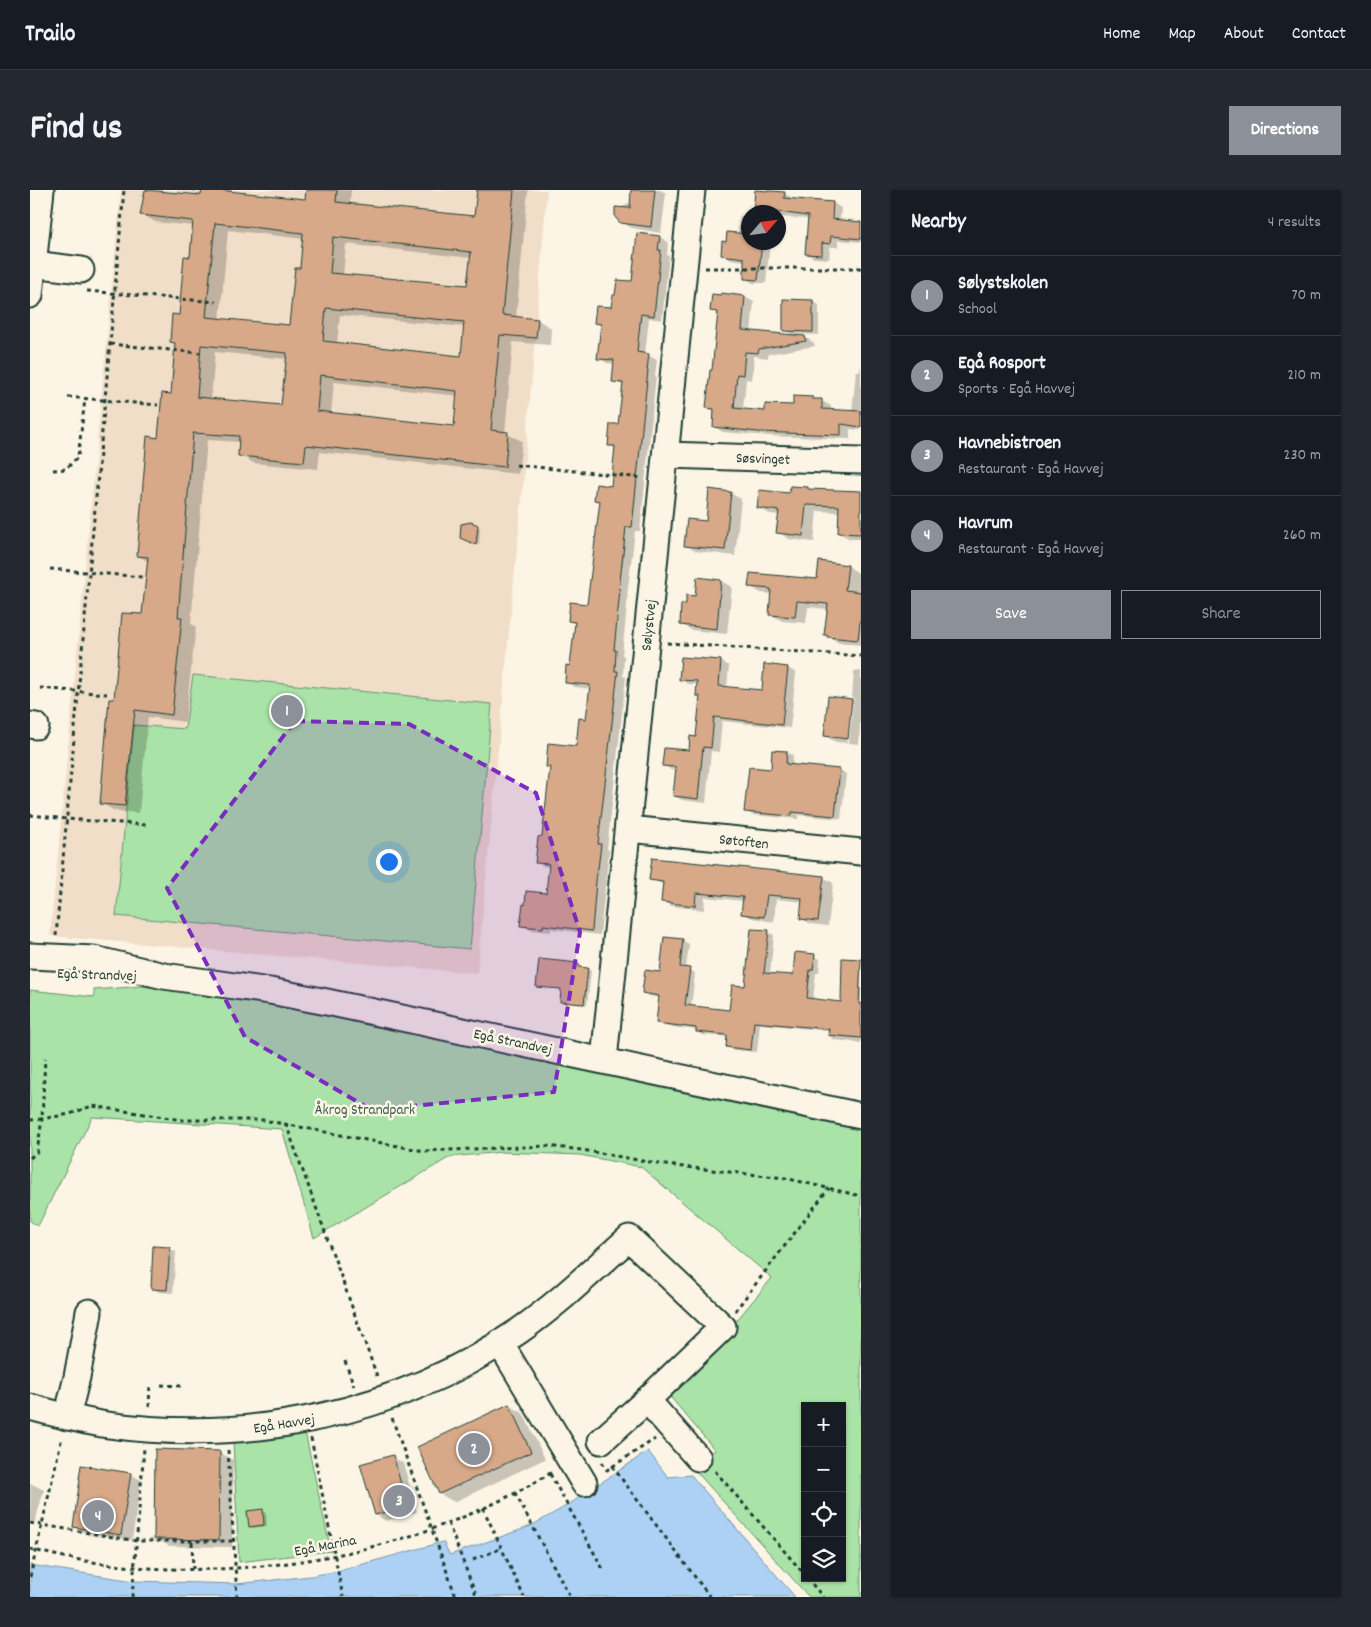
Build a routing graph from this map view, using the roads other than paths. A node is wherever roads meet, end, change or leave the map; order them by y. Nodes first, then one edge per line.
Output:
1 (692, 190) edge
2 (37, 191) edge
3 (33, 264) junction
4 (80, 280) road end
5 (30, 295) edge
6 (666, 455) junction
7 (861, 461) edge
8 (628, 829) junction
9 (861, 852) edge
10 (30, 950) edge
11 (59, 951) junction
12 (30, 956) edge
13 (30, 972) edge
14 (164, 976) junction
15 (604, 1060) junction
16 (861, 1116) edge
17 (89, 1312) dead end
18 (500, 1343) junction
19 (648, 1400) junction
20 (30, 1407) edge
21 (66, 1417) junction
22 (601, 1441) dead end
23 (698, 1458) road end
24 (570, 1473) road end

1 - 6 street, Sølystvej
2 - 3 street
3 - 4 street
3 - 5 street
6 - 7 street, Søsvinget
6 - 8 street, Sølystvej
8 - 9 street, Søtoften
8 - 15 street, Sølystvej
10 - 11 street
11 - 12 street, Egå Strandvej
11 - 14 street, Egå Strandvej
13 - 14 street, Egå Strandvej
14 - 15 street, Egå Strandvej
15 - 16 street, Egå Strandvej
17 - 21 street
18 - 19 street, Egå Havvej
18 - 21 street, Egå Havvej
18 - 24 street
19 - 22 street
19 - 23 street
20 - 21 street, Egå Havvej

